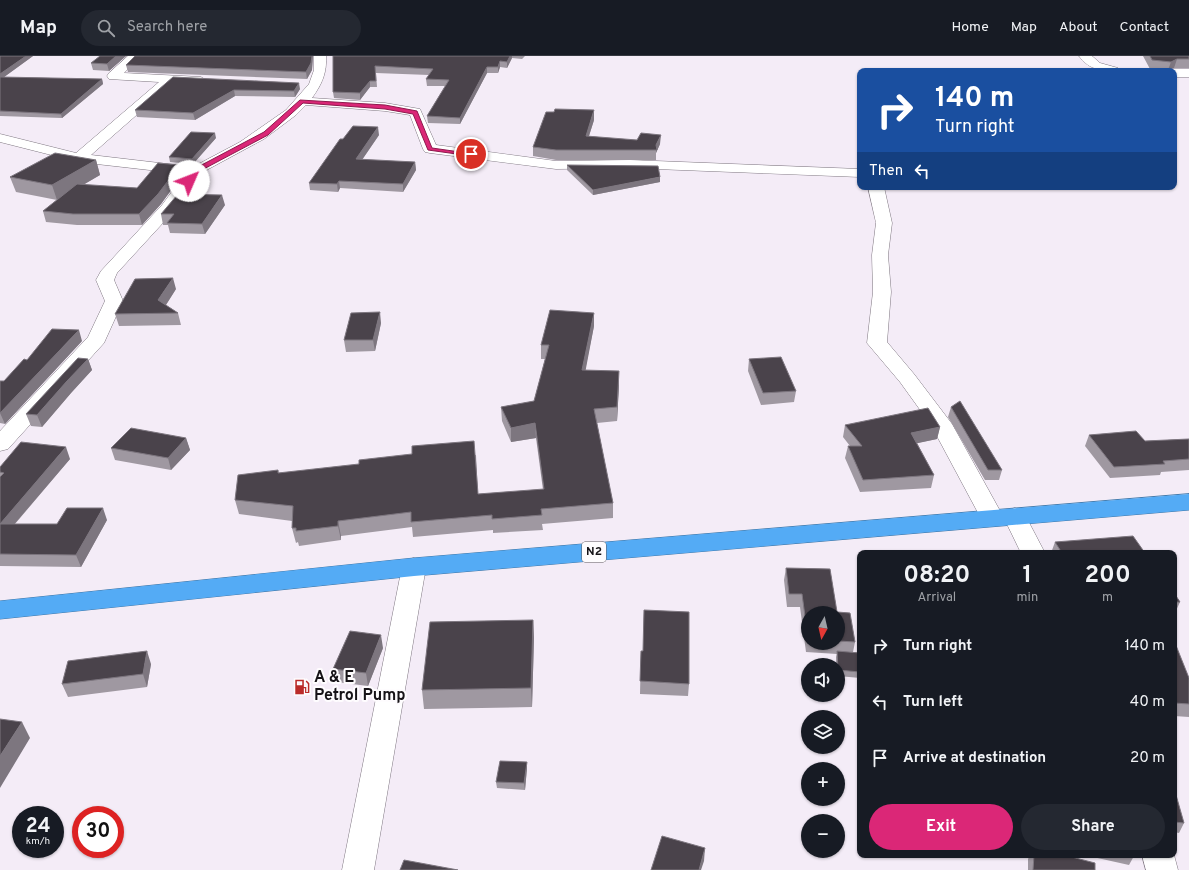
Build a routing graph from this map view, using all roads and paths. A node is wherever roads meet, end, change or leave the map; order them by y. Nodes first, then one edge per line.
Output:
1 (135, 56) edge
2 (320, 56) edge
3 (1085, 56) edge
4 (1103, 68) edge
5 (1177, 73) edge
6 (1189, 73) edge
7 (169, 80) junction
8 (216, 81) edge
9 (302, 101) junction
10 (0, 138) edge
11 (79, 158) junction
12 (196, 171) junction
13 (857, 173) edge
14 (877, 190) edge
15 (0, 444) edge
16 (1189, 502) edge
17 (1016, 516) junction
18 (992, 518) junction
19 (1033, 550) edge
20 (414, 567) junction
21 (0, 610) edge
22 (1159, 858) edge
23 (358, 870) edge
24 (1162, 870) edge

1 - 7 street
2 - 9 street
3 - 4 street
5 - 6 street
7 - 8 street
7 - 11 street
9 - 12 street
9 - 13 street
10 - 11 street
11 - 12 street
12 - 15 street
14 - 18 street
16 - 17 highway, N2
17 - 18 highway, N2
17 - 19 street
18 - 20 highway, N2
20 - 21 highway, N2
20 - 23 street
22 - 24 street

